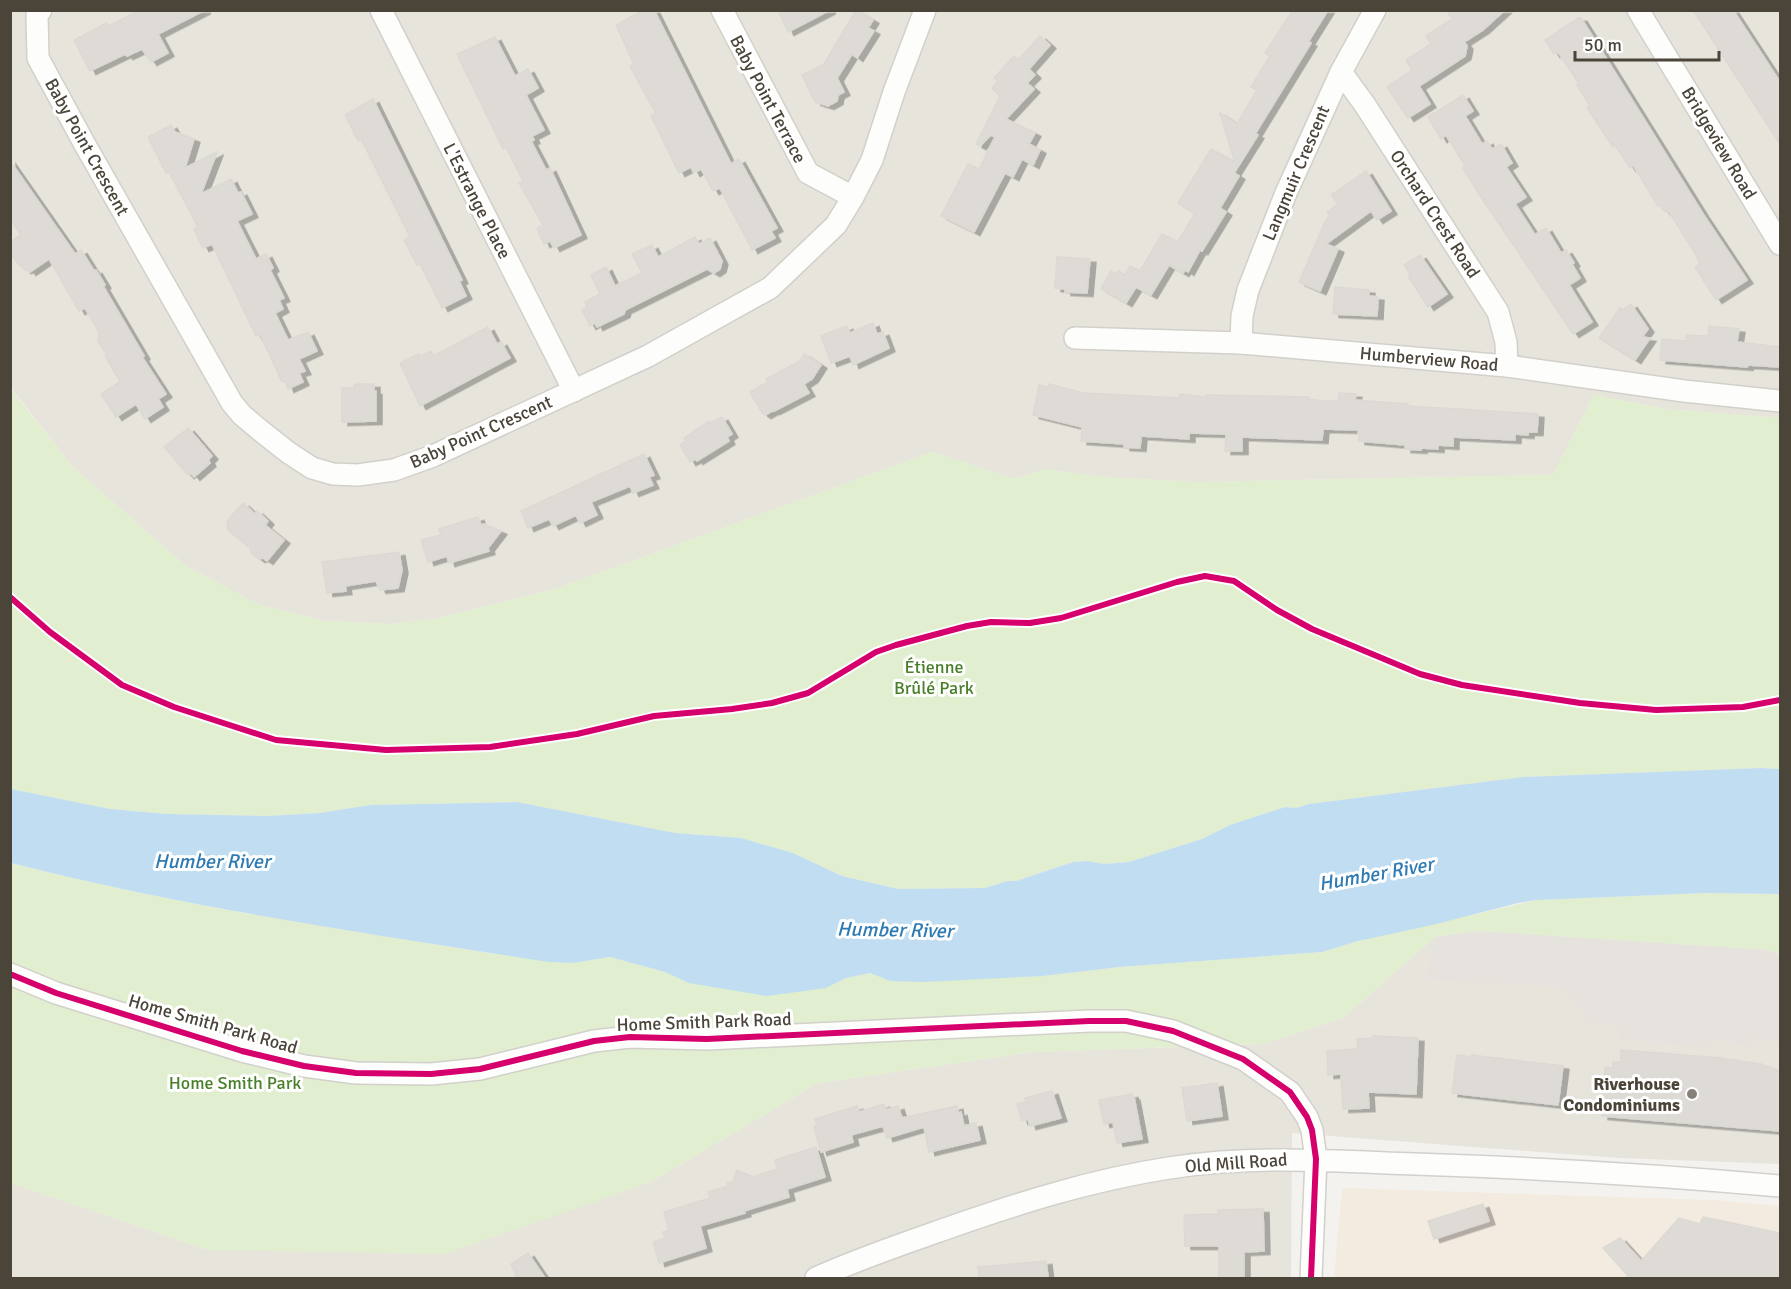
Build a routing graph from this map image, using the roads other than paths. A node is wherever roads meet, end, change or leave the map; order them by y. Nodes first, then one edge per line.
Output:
1 (381, 10) edge
2 (722, 10) edge
3 (925, 10) edge
4 (1375, 10) edge
5 (1638, 10) edge
6 (39, 13) edge
7 (1341, 72) junction
8 (853, 197) junction
9 (1780, 244) edge
10 (1075, 338) dead end
11 (1241, 343) junction
12 (1507, 366) junction
13 (574, 391) junction
14 (1780, 401) edge
15 (10, 974) edge
16 (1316, 1159) junction
17 (1780, 1186) edge
18 (816, 1278) edge
19 (1311, 1278) edge

1 - 13 street, L'Estrange Place
2 - 8 street, Baby Point Terrace
3 - 8 street, Baby Point Crescent
4 - 7 street, Langmuir Crescent
5 - 9 street, Bridgeview Road
6 - 13 street, Baby Point Crescent
7 - 11 street, Langmuir Crescent
7 - 12 street, Orchard Crest Road
8 - 13 street, Baby Point Crescent
10 - 11 street, Humberview Road
11 - 12 street, Humberview Road
12 - 14 street, Humberview Road
15 - 16 street, Home Smith Park Road
16 - 17 street, Old Mill Road
16 - 18 street, Old Mill Road
16 - 19 street, Home Smith Park Road

